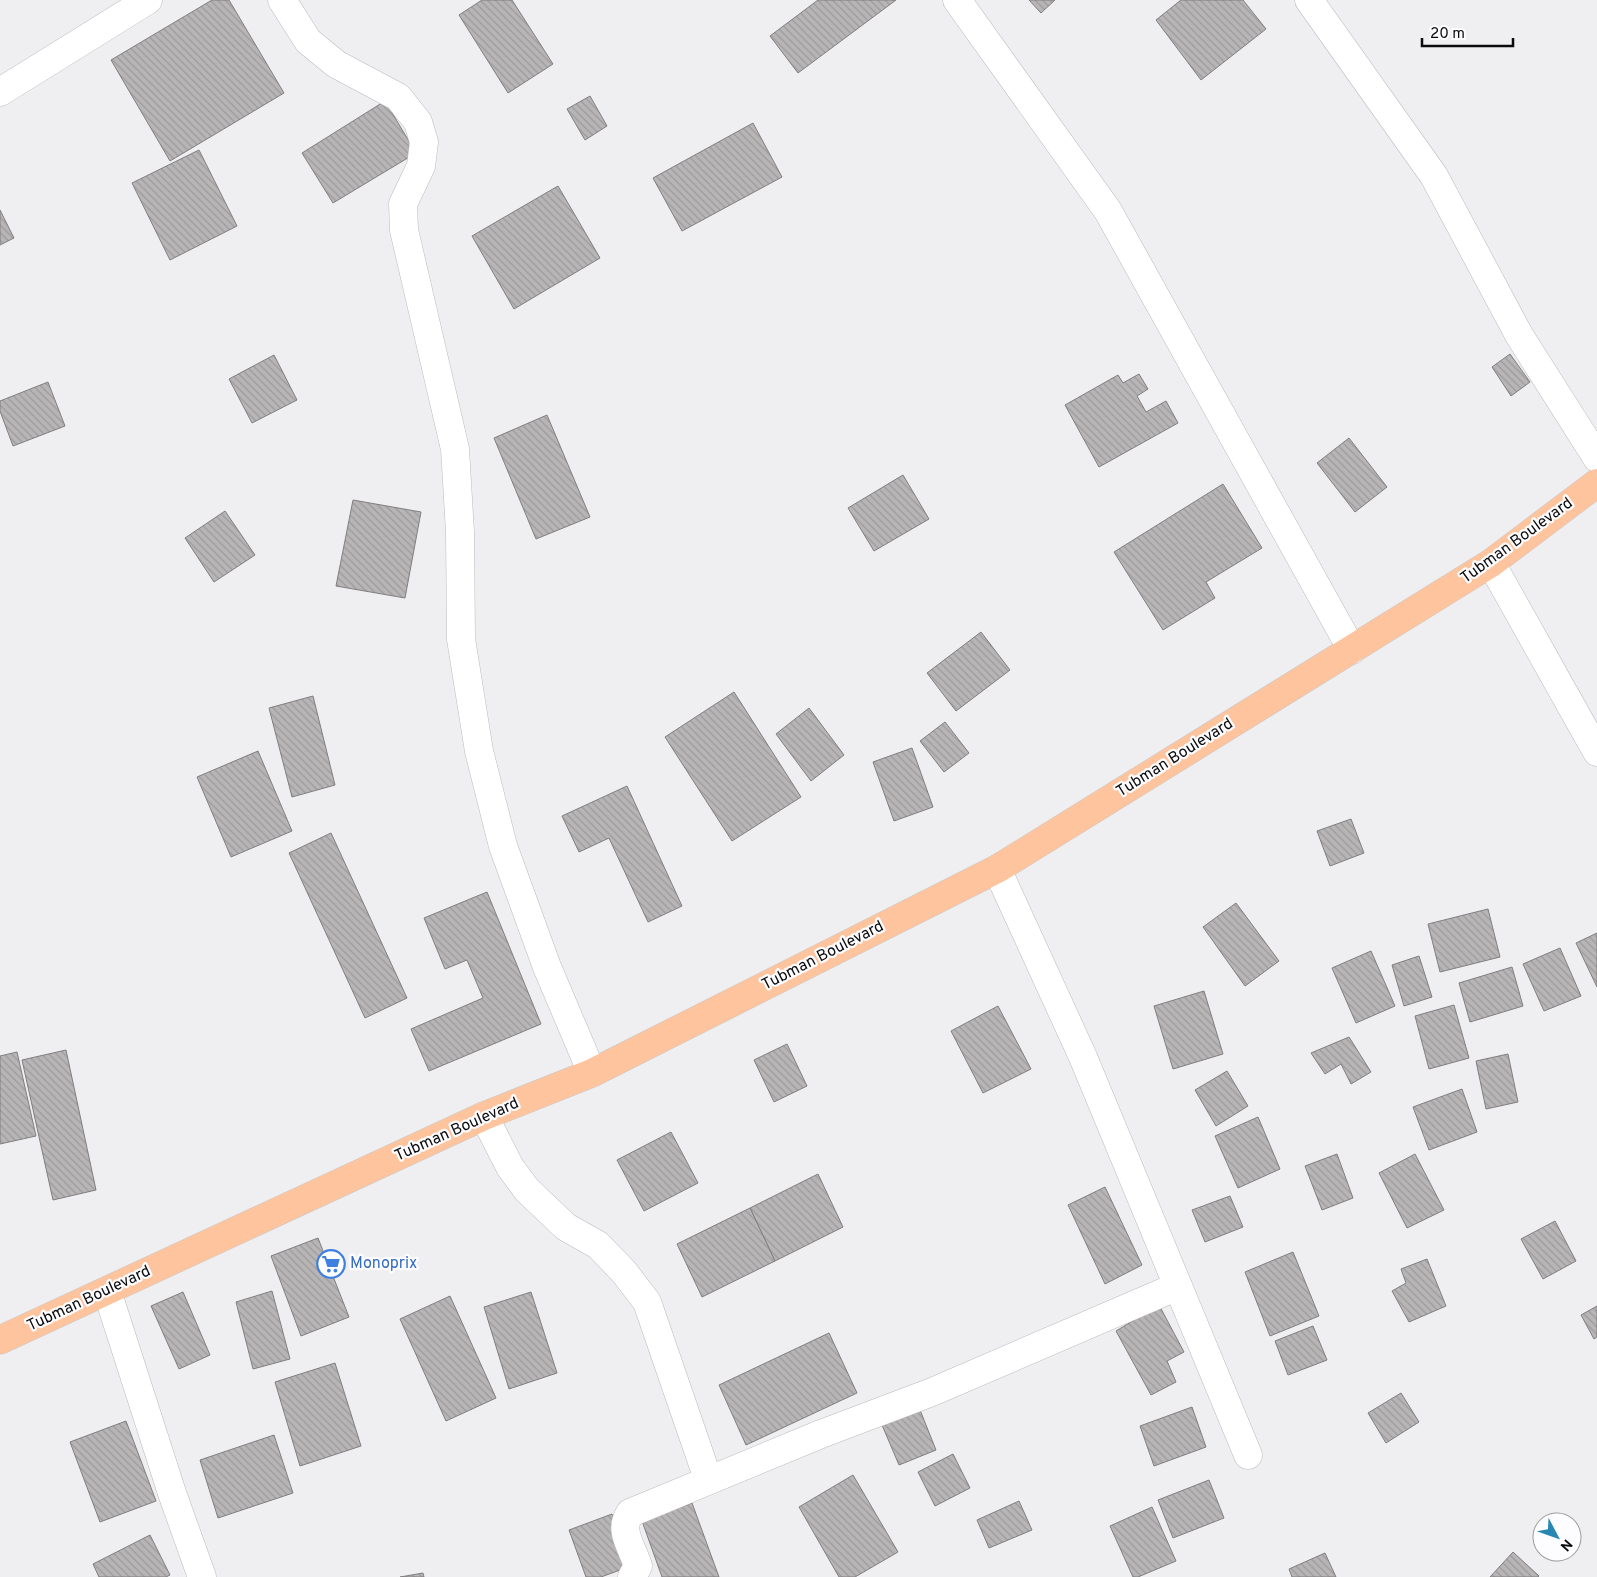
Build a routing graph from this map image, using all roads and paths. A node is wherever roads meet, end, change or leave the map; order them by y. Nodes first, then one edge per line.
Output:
1 (148, 0) edge
2 (282, 0) edge
3 (957, 0) edge
4 (1308, 0) edge
5 (0, 92) edge
6 (1597, 458) edge
7 (1597, 483) edge
8 (1491, 562) junction
9 (1352, 650) junction
10 (1597, 752) edge
11 (997, 869) junction
12 (592, 1073) junction
13 (484, 1116) junction
14 (1178, 1286) junction
15 (107, 1291) junction
16 (0, 1340) edge
17 (1248, 1455) dead end
18 (708, 1479) junction
19 (202, 1577) edge
20 (632, 1577) edge

1 - 5 street
2 - 12 street
3 - 9 street
4 - 6 street
7 - 8 highway, Tubman Boulevard
8 - 9 highway, Tubman Boulevard
8 - 10 street
9 - 11 highway, Tubman Boulevard
11 - 12 highway, Tubman Boulevard
11 - 14 street
12 - 13 highway, Tubman Boulevard
13 - 15 highway, Tubman Boulevard
13 - 18 street
14 - 17 street
14 - 18 street
15 - 16 highway, Tubman Boulevard
15 - 19 street
18 - 20 street

